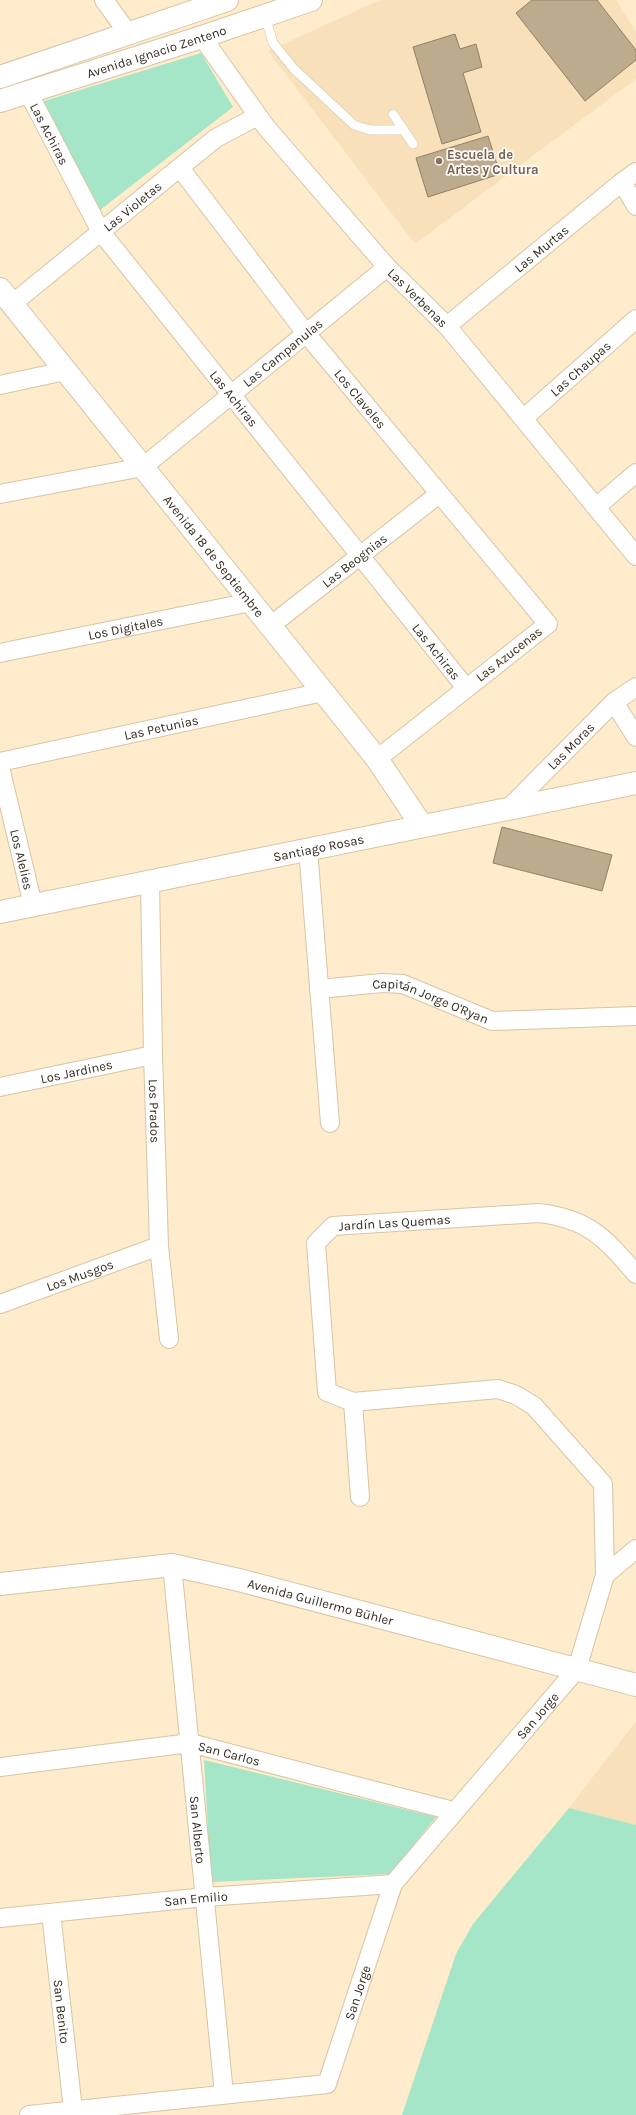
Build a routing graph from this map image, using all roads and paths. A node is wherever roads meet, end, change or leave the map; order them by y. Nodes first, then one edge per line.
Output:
1 (104, 0) edge
2 (227, 0) edge
3 (311, 0) edge
4 (289, 4) edge
5 (265, 16) junction
6 (128, 33) junction
7 (202, 37) junction
8 (0, 77) edge
9 (28, 92) junction
10 (0, 101) edge
11 (393, 114) dead end
12 (258, 116) junction
13 (404, 130) junction
14 (413, 144) dead end
15 (180, 168) junction
16 (629, 177) edge
17 (636, 206) edge
18 (101, 232) junction
19 (387, 267) junction
20 (6, 297) edge
21 (636, 319) edge
22 (447, 326) junction
23 (305, 332) junction
24 (65, 371) junction
25 (0, 385) edge
26 (230, 394) junction
27 (524, 418) junction
28 (142, 467) junction
29 (636, 473) edge
30 (0, 494) edge
31 (439, 494) junction
32 (596, 507) junction
33 (360, 556) junction
34 (636, 556) edge
35 (251, 602) junction
36 (548, 624) joint
37 (270, 626) junction
38 (0, 653) edge
39 (466, 688) junction
40 (636, 688) edge
41 (323, 692) junction
42 (614, 702) junction
43 (636, 737) edge
44 (377, 759) junction
45 (0, 762) edge
46 (0, 767) edge
47 (636, 783) edge
48 (508, 809) junction
49 (422, 826) junction
50 (308, 849) junction
51 (150, 881) junction
52 (33, 905) junction
53 (0, 912) edge
54 (319, 989) junction
55 (636, 1016) edge
56 (153, 1056) junction
57 (0, 1087) edge
58 (330, 1123) dead end
59 (159, 1246) junction
60 (636, 1274) edge
61 (0, 1304) edge
62 (169, 1339) dead end
63 (354, 1402) junction
64 (360, 1497) dead end
65 (636, 1549) edge
66 (172, 1565) junction
67 (605, 1576) junction
68 (0, 1584) edge
69 (577, 1669) junction
70 (636, 1685) edge
71 (190, 1743) junction
72 (0, 1767) edge
73 (454, 1812) junction
74 (393, 1884) junction
75 (205, 1897) junction
76 (51, 1913) junction
77 (0, 1918) edge
78 (224, 2094) junction
79 (73, 2110) junction
80 (29, 2115) edge

1 - 6 street
2 - 6 street, Avenida Ignacio Zenteno
3 - 4 street, Avenida Ignacio Zenteno
4 - 5 street, Avenida Ignacio Zenteno
5 - 7 street, Avenida Ignacio Zenteno
5 - 13 lane
6 - 8 street, Avenida Ignacio Zenteno
7 - 9 street, Avenida Ignacio Zenteno
7 - 12 street, Las Verbenas
9 - 10 street, Avenida Ignacio Zenteno
9 - 18 street, Las Achiras
11 - 13 lane
12 - 15 street, Las Violetas
12 - 19 street, Las Verbenas
13 - 14 lane
15 - 18 street, Las Violetas
15 - 23 street, Los Claveles
16 - 17 street
16 - 22 street, Las Murtas
18 - 20 street, Las Violetas
18 - 26 street, Las Achiras
19 - 22 street, Las Verbenas
19 - 23 street, Las Campanulas
20 - 24 street, Avenida 18 de Septiembre
21 - 27 street, Las Chaupas
22 - 27 street, Las Verbenas
23 - 26 street, Las Campanulas
23 - 31 street, Los Claveles
24 - 25 street
24 - 28 street, Avenida 18 de Septiembre
26 - 28 street, Las Campanulas
26 - 33 street, Las Achiras
27 - 32 street, Las Verbenas
28 - 30 street, Las Campanulas
28 - 35 street, Avenida 18 de Septiembre
29 - 32 street
31 - 33 street, Las Beognias
31 - 36 street, Los Claveles
32 - 34 street, Las Verbenas
33 - 37 street, Las Beognias
33 - 39 street, Las Achiras
35 - 37 street, Avenida 18 de Septiembre
35 - 38 street, Los Digitales
36 - 39 street, Las Azucenas
37 - 41 street, Avenida 18 de Septiembre
39 - 44 street, Las Azucenas
40 - 42 street, Las Moras
41 - 44 street, Avenida 18 de Septiembre
41 - 45 street, Las Petunias
42 - 43 street
42 - 48 street, Las Moras
44 - 49 street, Avenida 18 de Septiembre
46 - 52 street, Los Alelies
47 - 48 street, Santiago Rosas
48 - 49 street, Santiago Rosas
49 - 50 street, Santiago Rosas
50 - 51 street, Santiago Rosas
50 - 54 street
51 - 52 street, Santiago Rosas
51 - 56 street, Los Prados
52 - 53 street, Santiago Rosas
54 - 55 street, Capitán Jorge O'Ryan
54 - 58 street
56 - 57 street, Los Jardines
56 - 59 street, Los Prados
59 - 61 street, Los Musgos
59 - 62 street, Los Prados
60 - 63 street, Jardín Las Quemas
63 - 64 street
63 - 67 street, Jardín Las Quemas
65 - 67 street
66 - 68 street, Avenida Guillermo Bühler
66 - 69 street, Avenida Guillermo Bühler
66 - 71 street, San Alberto
67 - 69 street, Jardín Las Quemas
69 - 70 street, Avenida Guillermo Bühler
69 - 73 street, San Jorge
71 - 72 street, San Carlos
71 - 73 street, San Carlos
71 - 75 street, San Alberto
73 - 74 street, San Jorge
74 - 75 street, San Emilio
74 - 78 street, San Jorge
75 - 76 street, San Emilio
75 - 78 street, San Alberto
76 - 77 street, San Emilio
76 - 79 street, San Benito
78 - 79 street, San Jorge
79 - 80 street, San Jorge

